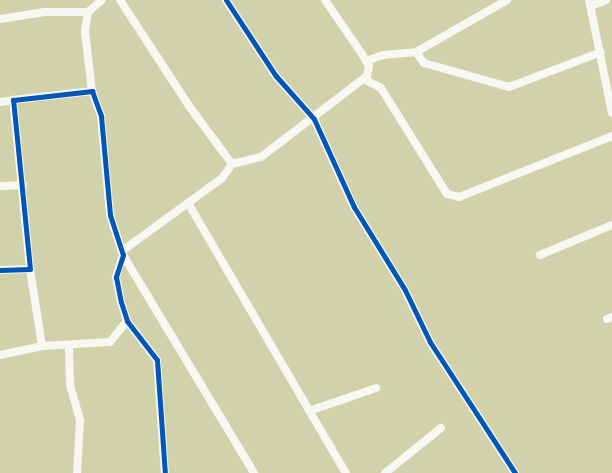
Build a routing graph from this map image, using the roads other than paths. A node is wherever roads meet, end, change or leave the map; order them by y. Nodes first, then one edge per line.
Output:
1 (102, 0) edge
2 (120, 0) edge
3 (226, 0) edge
4 (325, 0) edge
5 (507, 0) edge
6 (606, 0) edge
7 (590, 3) edge
8 (88, 12) junction
9 (0, 19) edge
10 (416, 52) junction
11 (601, 52) junction
12 (366, 61) junction
13 (364, 79) junction
14 (609, 86) edge
15 (92, 91) junction
16 (13, 100) junction
17 (0, 102) edge
18 (612, 113) edge
19 (314, 119) junction
20 (612, 136) edge
21 (232, 164) junction
22 (23, 185) junction
23 (0, 186) edge
24 (188, 203) junction
25 (612, 225) edge
26 (123, 253) junction
27 (540, 255) dead end
28 (30, 269) junction
29 (0, 270) edge
30 (127, 322) junction
31 (69, 345) junction
32 (42, 346) junction
33 (0, 355) edge
34 (376, 388) dead end
35 (309, 411) junction
36 (441, 428) dead end
37 (77, 473) edge
38 (165, 473) edge
39 (254, 473) edge
40 (346, 473) edge
41 (385, 473) edge
42 (514, 473) edge

1 - 8 street
2 - 21 street
3 - 19 street
4 - 12 street
5 - 10 street
6 - 7 street
7 - 11 street
8 - 9 street
8 - 15 street
10 - 11 street
10 - 12 street
11 - 14 street
12 - 13 street
13 - 19 street
13 - 20 street
14 - 18 street
15 - 16 street
15 - 26 street
16 - 17 street
16 - 22 street
19 - 21 street
19 - 42 street
21 - 24 street
22 - 23 street
22 - 28 street
24 - 26 street
24 - 35 street
25 - 27 street
26 - 30 street
26 - 39 street
28 - 29 street
28 - 32 street
30 - 31 street
30 - 38 street
31 - 32 street
31 - 37 street
32 - 33 street
34 - 35 street
35 - 40 street
36 - 41 street

